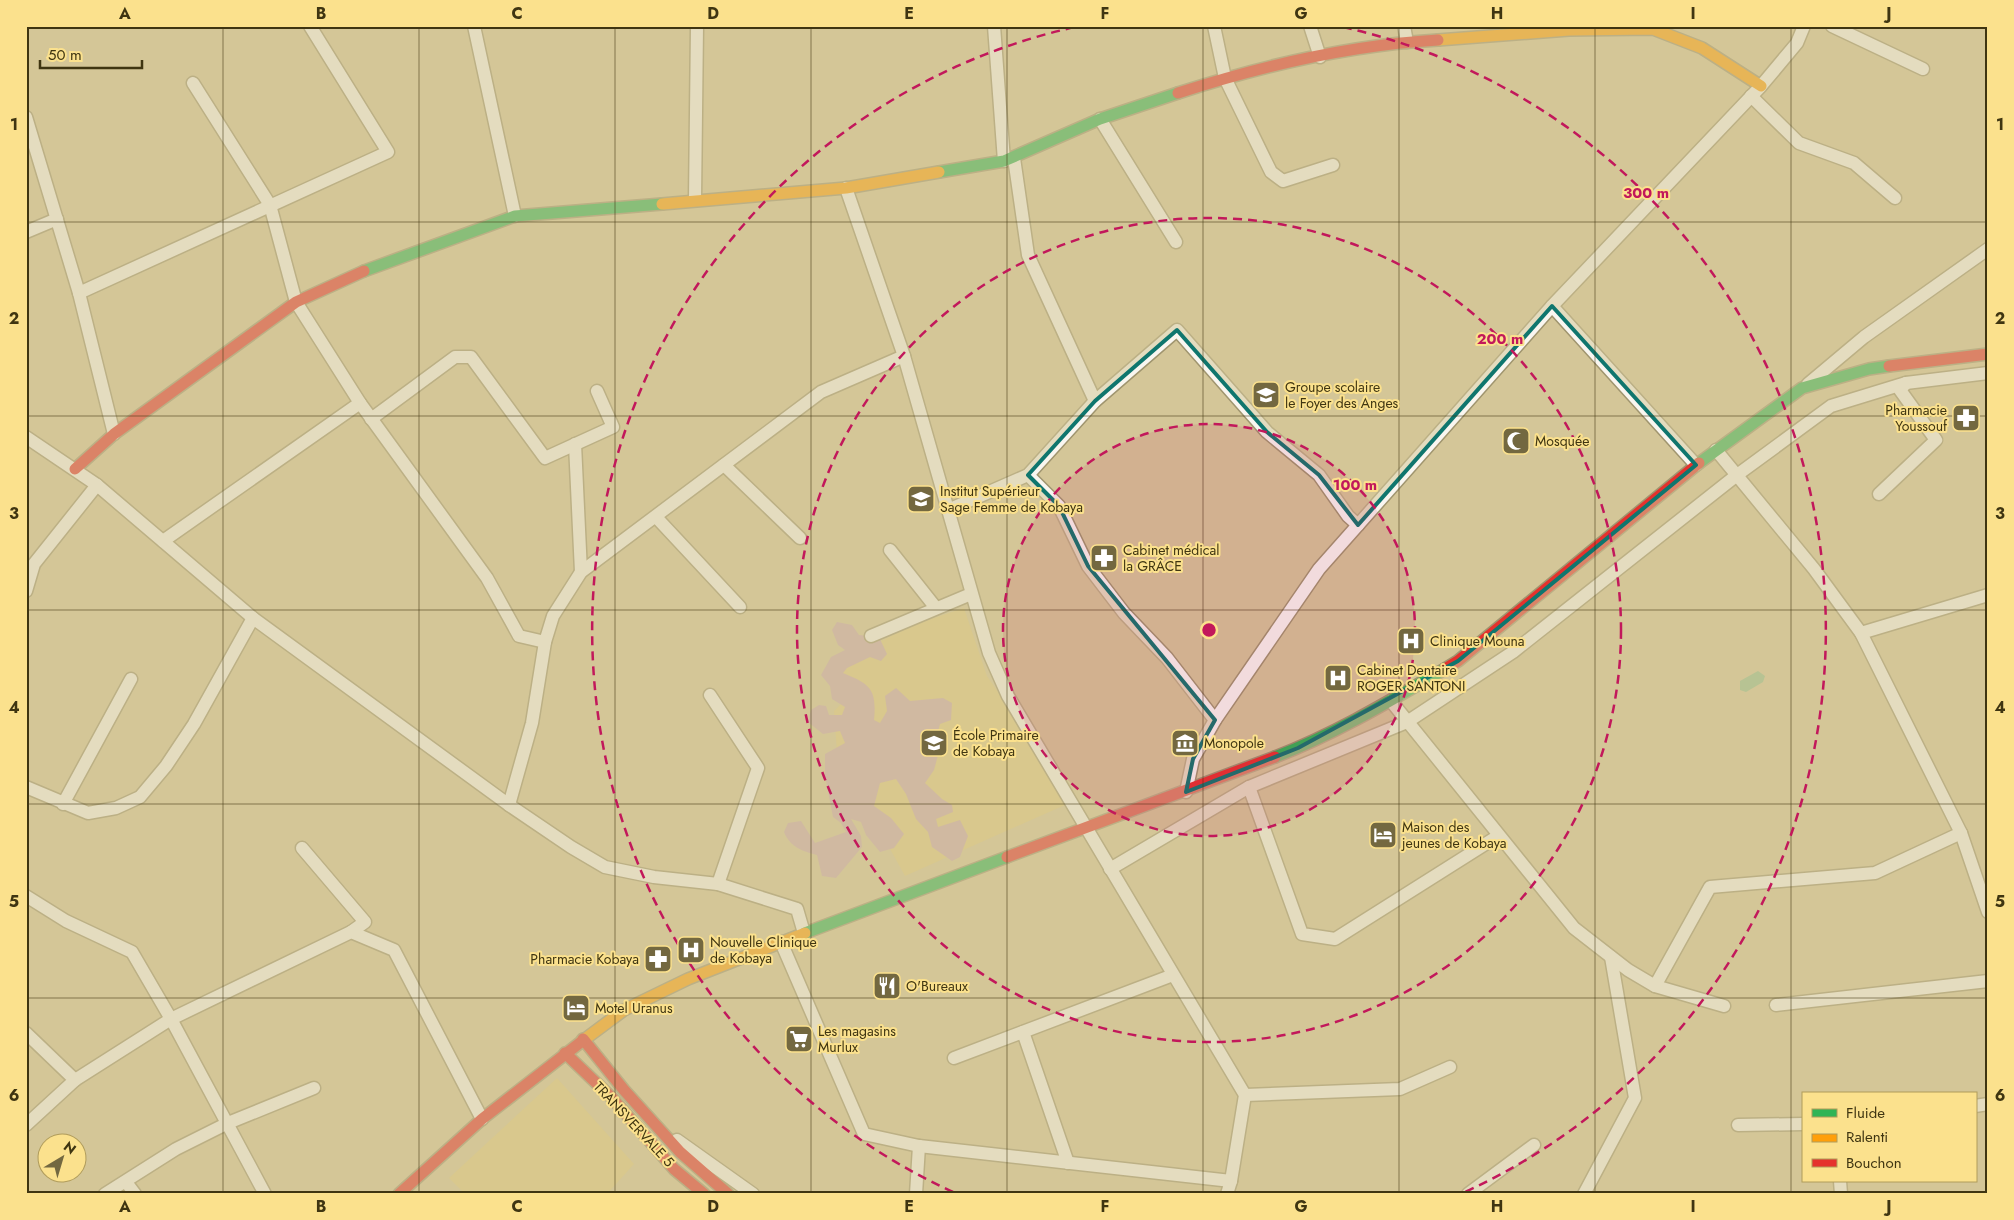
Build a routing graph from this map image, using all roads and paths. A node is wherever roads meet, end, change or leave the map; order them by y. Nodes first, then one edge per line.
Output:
1 (310, 26) edge
2 (474, 26) edge
3 (697, 26) edge
4 (994, 26) edge
5 (1214, 26) edge
6 (1310, 26) edge
7 (1404, 26) edge
8 (1465, 26) edge
9 (1804, 26) edge
10 (1832, 26) edge
11 (1464, 39) junction
12 (1407, 42) junction
13 (1320, 57) junction
14 (1923, 69) dead end
15 (1225, 78) junction
16 (193, 83) dead end
17 (1761, 86) junction
18 (1751, 96) junction
19 (26, 117) edge
20 (1100, 119) junction
21 (1009, 159) junction
22 (1333, 165) dead end
23 (846, 188) junction
24 (1895, 198) dead end
25 (694, 199) junction
26 (270, 206) junction
27 (515, 216) junction
28 (57, 219) junction
29 (26, 232) edge
30 (1176, 242) dead end
31 (1988, 249) edge
32 (79, 293) junction
33 (296, 302) junction
34 (1552, 306) junction
35 (1988, 354) edge
36 (904, 356) junction
37 (1924, 362) junction
38 (1988, 373) edge
39 (1924, 380) junction
40 (1906, 383) junction
41 (1802, 388) junction
42 (597, 391) dead end
43 (1095, 401) junction
44 (360, 403) junction
45 (371, 419) junction
46 (114, 434) junction
47 (26, 437) edge
48 (574, 444) junction
49 (1716, 450) junction
50 (1696, 465) junction
51 (724, 466) junction
52 (75, 469) junction
53 (1028, 475) junction
54 (1737, 475) junction
55 (97, 485) junction
56 (1879, 494) dead end
57 (948, 510) junction
58 (656, 517) junction
59 (1358, 524) junction
60 (800, 538) dead end
61 (163, 541) junction
62 (890, 550) dead end
63 (30, 562) edge
64 (581, 572) junction
65 (26, 591) edge
66 (971, 594) junction
67 (1988, 595) edge
68 (740, 607) dead end
69 (936, 608) junction
70 (253, 618) junction
71 (1861, 633) junction
72 (871, 636) dead end
73 (545, 642) junction
74 (131, 679) dead end
75 (710, 694) dead end
76 (1391, 701) junction
77 (1215, 720) junction
78 (1407, 722) junction
79 (26, 787) edge
80 (1249, 787) junction
81 (1186, 792) junction
82 (63, 804) junction
83 (509, 805) junction
84 (1086, 829) junction
85 (1961, 833) junction
86 (1498, 836) junction
87 (302, 848) dead end
88 (1110, 869) junction
89 (718, 884) junction
90 (26, 896) edge
91 (1988, 912) edge
92 (351, 932) junction
93 (804, 933) junction
94 (781, 942) junction
95 (1611, 957) junction
96 (1173, 975) junction
97 (1988, 981) edge
98 (1655, 986) junction
99 (1776, 1005) dead end
100 (1724, 1006) dead end
101 (171, 1019) junction
102 (1023, 1032) junction
103 (26, 1033) edge
104 (583, 1039) junction
105 (565, 1053) junction
106 (954, 1058) dead end
107 (1450, 1067) dead end
108 (75, 1080) junction
109 (314, 1088) dead end
110 (624, 1090) junction
111 (1245, 1095) junction
112 (482, 1119) junction
113 (228, 1123) junction
114 (1802, 1124) edge
115 (26, 1125) edge
116 (1738, 1125) dead end
117 (1534, 1145) dead end
118 (919, 1146) junction
119 (1068, 1163) junction
120 (1231, 1181) junction
121 (126, 1182) junction
122 (105, 1194) edge
123 (134, 1194) edge
124 (266, 1194) edge
125 (399, 1194) edge
126 (704, 1194) edge
127 (728, 1194) edge
128 (752, 1194) edge
129 (916, 1194) edge
130 (1227, 1194) edge
131 (1468, 1194) edge
132 (1584, 1194) edge

1 - 26 street
2 - 27 street
3 - 25 street
4 - 21 street
5 - 15 street
6 - 13 street
7 - 12 street
8 - 11 street
9 - 17 street
10 - 14 street
11 - 12 main road
11 - 17 main road
12 - 13 main road
13 - 15 main road
15 - 20 main road
15 - 22 street
16 - 26 street
17 - 18 street
18 - 24 street
18 - 34 street
19 - 28 street
20 - 21 main road
20 - 30 street
21 - 23 main road
21 - 43 street
23 - 25 main road
23 - 36 street
25 - 27 main road
26 - 32 street
26 - 33 street
27 - 33 main road
28 - 29 street
28 - 32 street
31 - 41 street
32 - 46 street
33 - 44 street
33 - 46 main road
34 - 50 street
34 - 59 street
35 - 37 main road
36 - 51 street
36 - 57 street
37 - 39 street
37 - 41 main road
38 - 39 street
39 - 40 street
40 - 54 street
40 - 56 street
41 - 49 main road
42 - 48 street
43 - 53 street
43 - 59 street
44 - 45 street
44 - 61 street
45 - 48 street
45 - 73 street
46 - 52 main road
47 - 52 street
48 - 64 street
49 - 50 main road
49 - 54 street
50 - 76 main road
51 - 58 street
51 - 60 street
52 - 55 street
53 - 57 street
53 - 77 street
54 - 71 street
54 - 78 street
55 - 61 street
55 - 63 street
57 - 66 street
58 - 64 street
58 - 68 street
59 - 77 street
61 - 70 street
62 - 69 street
63 - 65 street
64 - 73 street
66 - 69 street
66 - 84 street
67 - 71 street
69 - 72 street
70 - 82 street
70 - 83 street
71 - 85 street
73 - 83 street
74 - 82 street
75 - 89 street
76 - 78 street
76 - 81 main road
77 - 81 street
78 - 80 street
78 - 86 street
79 - 82 street
80 - 86 street
80 - 88 street
81 - 84 main road
83 - 89 street
84 - 88 street
84 - 93 main road
85 - 91 street
85 - 98 street
86 - 95 street
87 - 92 street
88 - 96 street
89 - 93 street
90 - 101 street
92 - 101 street
92 - 112 street
93 - 94 main road
94 - 104 main road
94 - 118 street
95 - 98 street
95 - 132 street
96 - 102 street
96 - 111 street
97 - 99 street
98 - 100 street
101 - 108 street
101 - 113 street
102 - 106 street
102 - 119 street
103 - 108 street
104 - 105 main road
104 - 110 main road, TRANSVERVALE 5
105 - 112 main road
105 - 126 main road, TRANSVERVALE 5
107 - 111 street
108 - 115 street
109 - 113 street
110 - 127 main road, TRANSVERVALE 5
110 - 128 street, TRANSVERVALE 5
111 - 120 street
112 - 125 main road
113 - 121 street
113 - 124 street
114 - 116 street
117 - 131 street
118 - 119 street
118 - 129 street
119 - 120 street
120 - 130 street
121 - 122 street
121 - 123 street

